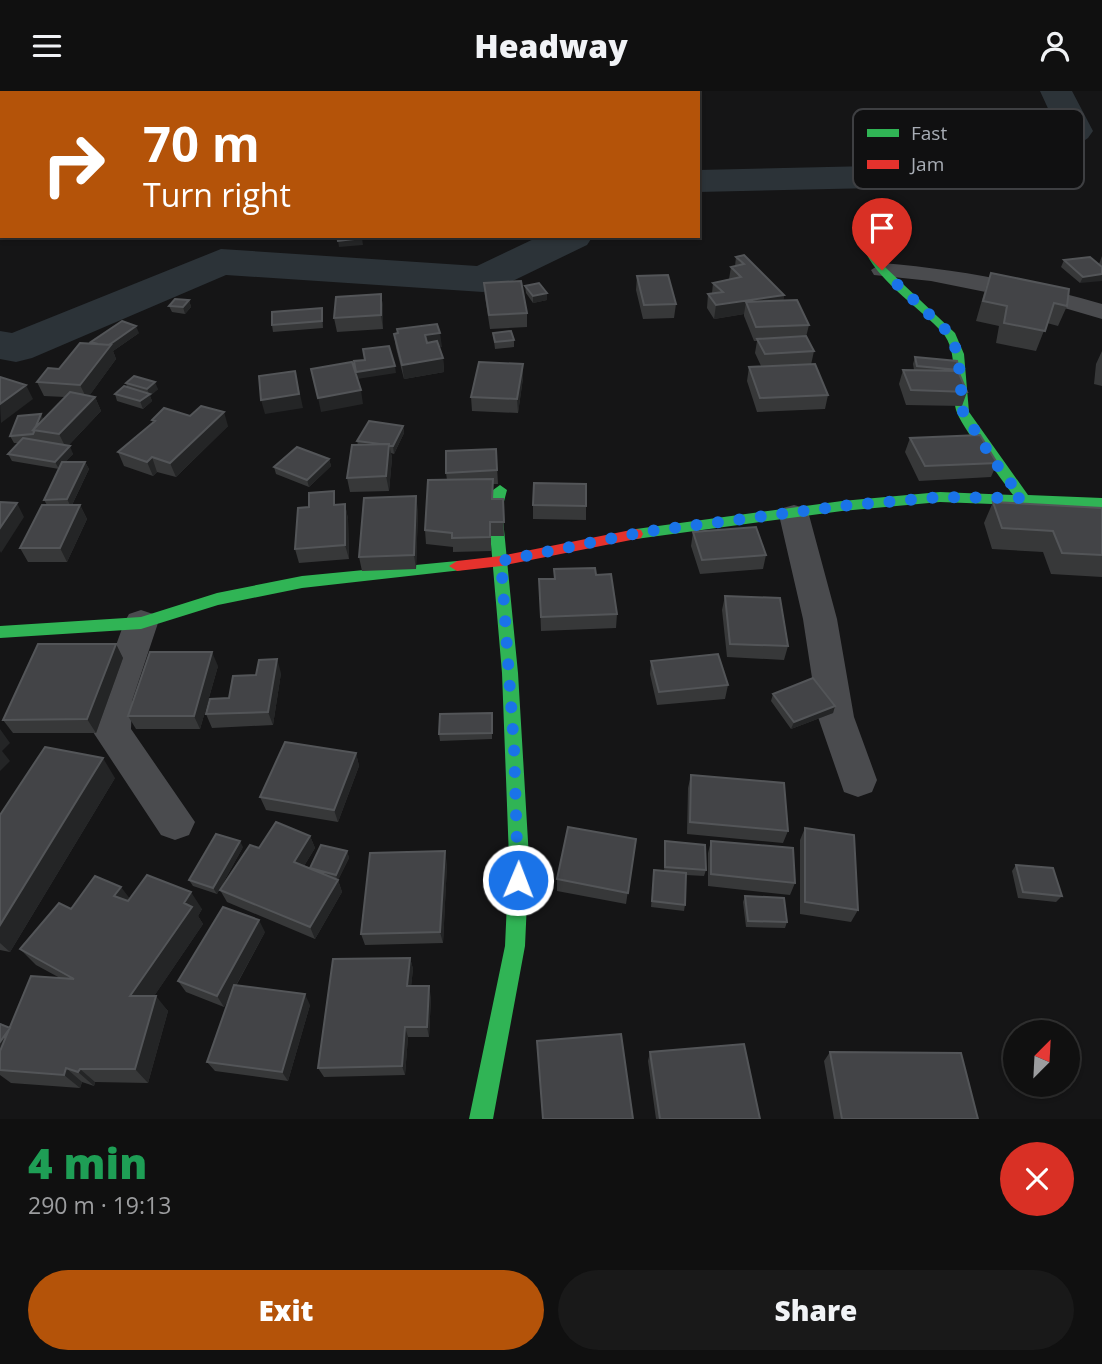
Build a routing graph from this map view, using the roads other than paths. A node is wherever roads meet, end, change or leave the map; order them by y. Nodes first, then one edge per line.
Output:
1 (865, 227) dead end
2 (882, 270) junction
3 (1102, 313) edge
4 (500, 491) dead end
5 (1022, 498) junction
6 (1102, 503) edge
7 (794, 515) junction
8 (501, 561) junction
9 (141, 623) junction
10 (0, 632) edge
11 (858, 780) dead end
12 (175, 822) dead end
13 (481, 1119) edge

1 - 2 street
2 - 3 street
2 - 5 street
4 - 8 street
5 - 6 street
5 - 7 street
7 - 8 street
7 - 11 street
8 - 9 street
8 - 13 street
9 - 10 street
9 - 12 street

